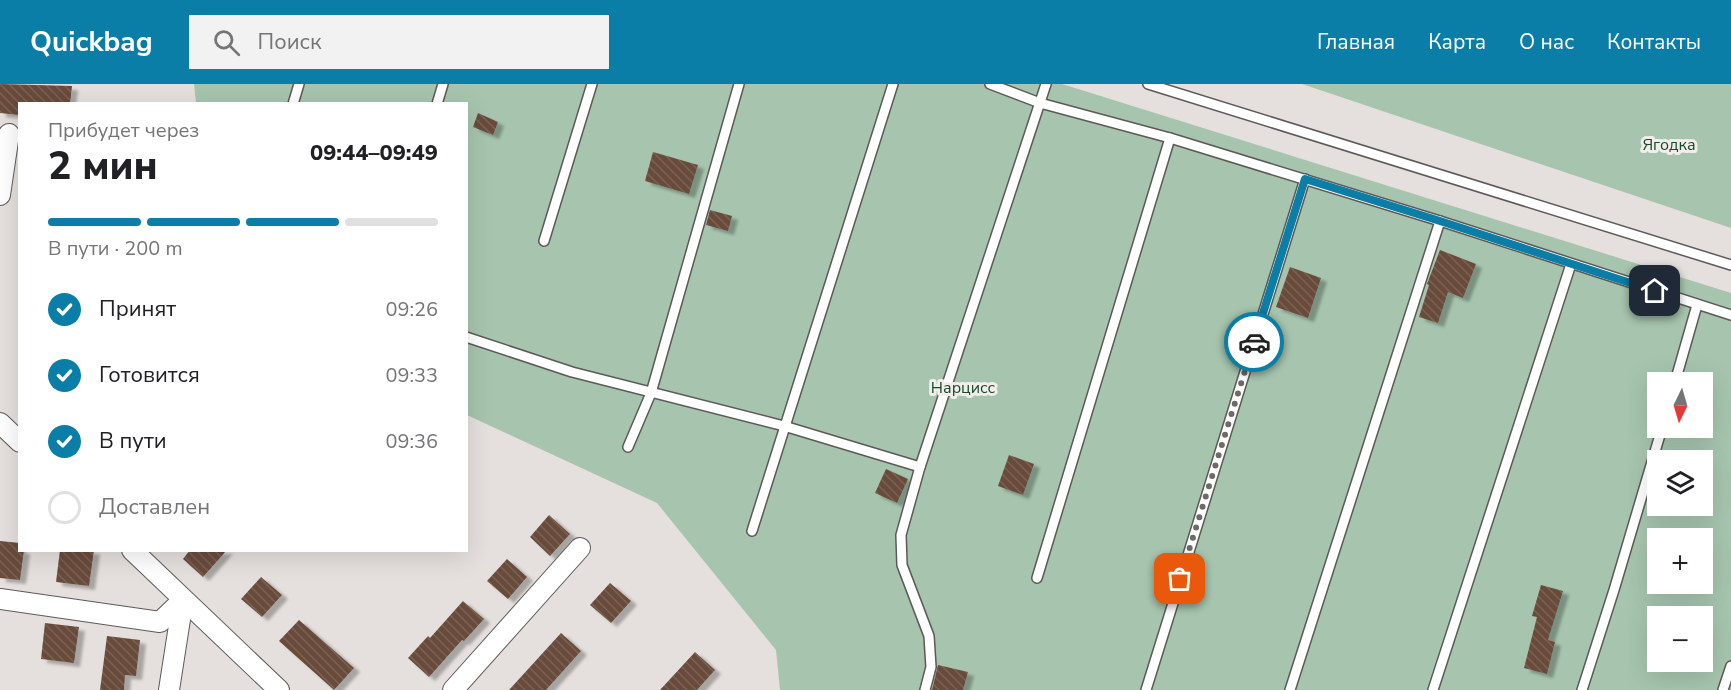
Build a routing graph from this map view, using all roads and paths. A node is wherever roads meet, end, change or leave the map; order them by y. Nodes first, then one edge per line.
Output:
1 (299, 84) edge
2 (443, 84) edge
3 (592, 84) edge
4 (739, 84) edge
5 (893, 84) edge
6 (990, 84) edge
7 (1046, 84) edge
8 (1148, 84) edge
9 (294, 102) edge
10 (438, 102) edge
11 (1040, 103) junction
12 (9, 134) edge
13 (1170, 138) junction
14 (1305, 179) junction
15 (0, 195) edge
16 (1440, 221) junction
17 (544, 241) dead end
18 (1571, 264) junction
19 (1731, 266) edge
20 (1697, 305) junction
21 (1731, 315) edge
22 (468, 338) edge
23 (1678, 372) edge
24 (651, 393) junction
25 (0, 423) edge
26 (784, 426) junction
27 (1659, 438) edge
28 (18, 440) edge
29 (628, 447) dead end
30 (920, 467) junction
31 (752, 531) dead end
32 (580, 548) dead end
33 (134, 552) edge
34 (1037, 578) dead end
35 (0, 599) edge
36 (183, 600) junction
37 (1731, 666) edge
38 (169, 690) edge
39 (279, 690) edge
40 (453, 690) edge
41 (925, 690) edge
42 (1146, 690) edge
43 (1290, 690) edge
44 (1433, 690) edge
45 (1582, 690) edge
46 (1723, 690) edge

1 - 9 lane
2 - 10 lane
3 - 17 lane
4 - 24 lane
5 - 26 lane
6 - 11 lane
7 - 11 lane
8 - 19 lane
11 - 13 lane
11 - 30 lane
12 - 15 street
13 - 14 lane
13 - 34 lane
14 - 16 lane
14 - 42 lane
16 - 18 lane
16 - 43 lane
18 - 20 lane
18 - 44 lane
20 - 21 lane
20 - 23 lane
22 - 24 lane
24 - 26 lane
24 - 29 lane
25 - 28 street
26 - 30 lane
26 - 31 lane
27 - 45 lane
30 - 41 lane
32 - 40 street
33 - 36 street
35 - 36 street
36 - 38 street
36 - 39 street
37 - 46 lane

